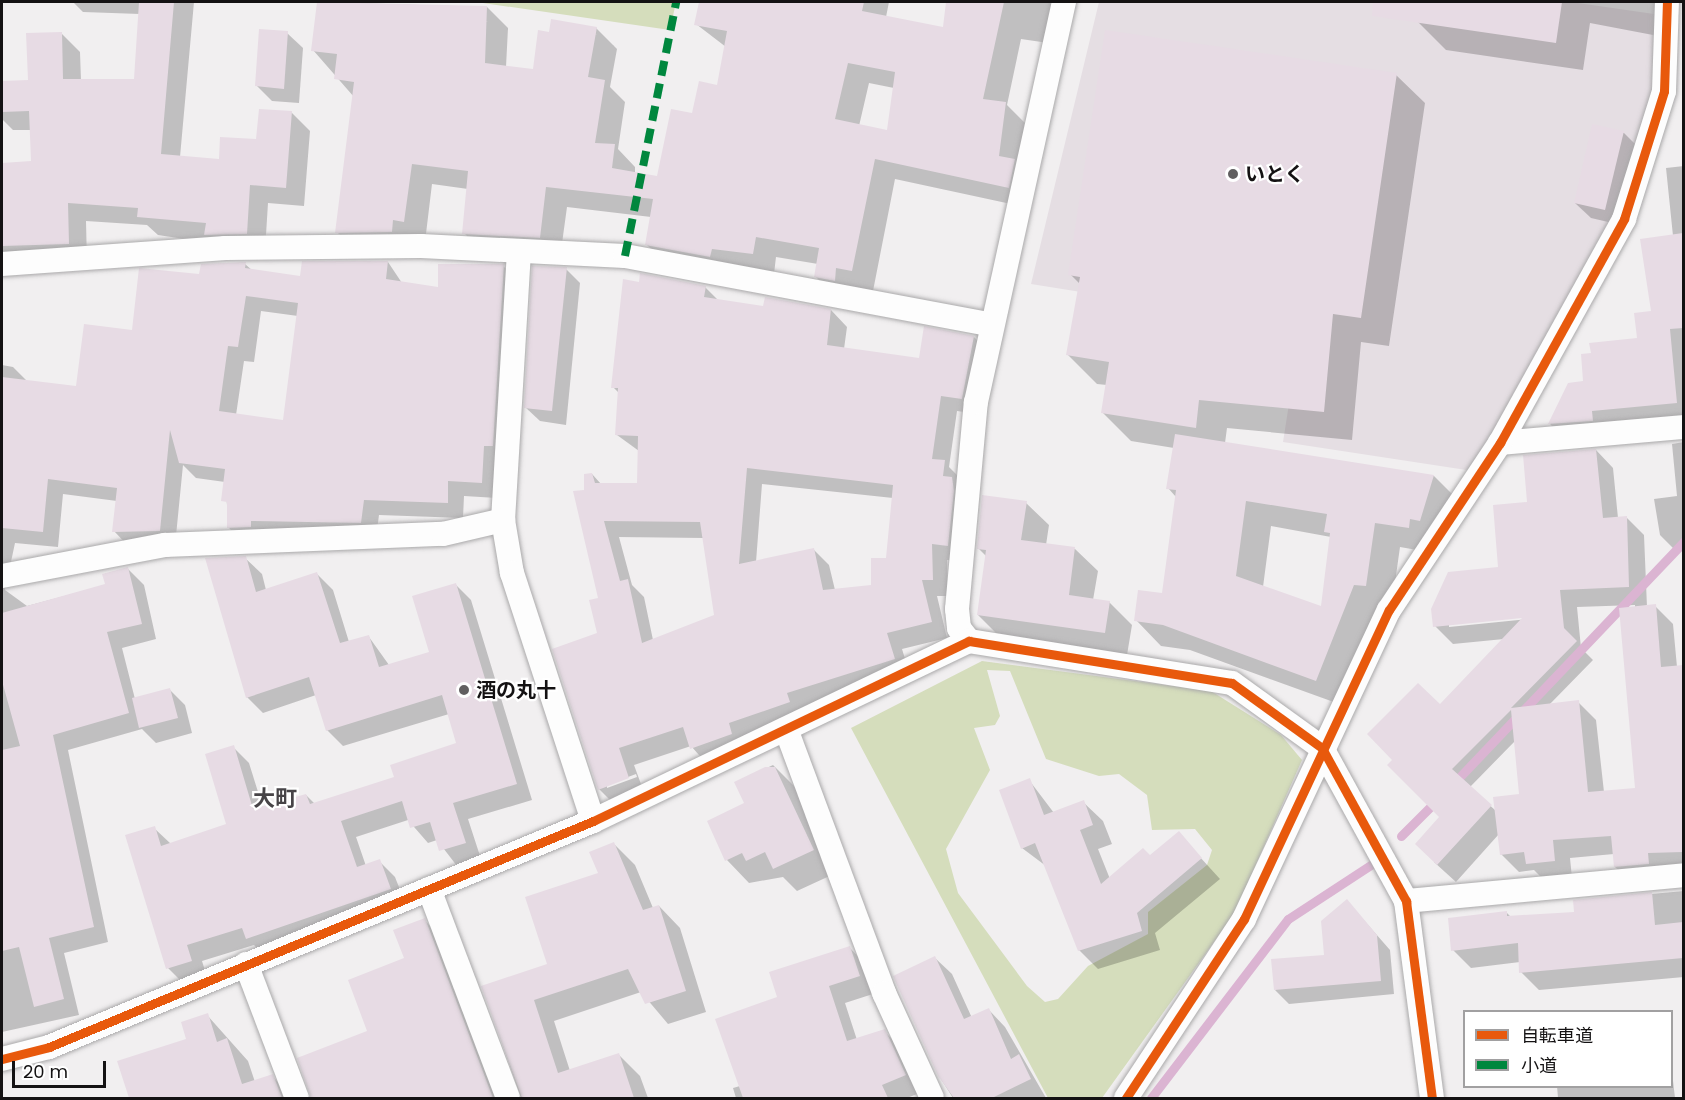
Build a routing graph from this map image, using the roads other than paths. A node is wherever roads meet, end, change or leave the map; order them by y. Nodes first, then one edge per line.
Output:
1 (1064, 2) edge
2 (1667, 2) edge
3 (519, 251) junction
4 (2, 264) edge
5 (990, 324) junction
6 (1683, 427) edge
7 (1500, 444) junction
8 (503, 520) junction
9 (2, 576) edge
10 (969, 641) junction
11 (786, 729) junction
12 (1322, 748) junction
13 (593, 821) junction
14 (1683, 875) edge
15 (429, 889) junction
16 (1406, 900) junction
17 (246, 964) junction
18 (2, 1059) edge
19 (297, 1098) edge
20 (508, 1098) edge
21 (932, 1098) edge
22 (1126, 1098) edge
23 (1432, 1098) edge

1 - 5 street
2 - 7 street
3 - 4 street
3 - 5 street
3 - 8 street
5 - 10 street
6 - 7 street
7 - 12 street
8 - 9 street
8 - 13 street
10 - 11 street
10 - 12 street
11 - 13 street
11 - 21 street
12 - 16 street
12 - 22 street
13 - 15 street
14 - 16 street
15 - 17 street
15 - 20 street
16 - 23 street
17 - 18 street
17 - 19 street

